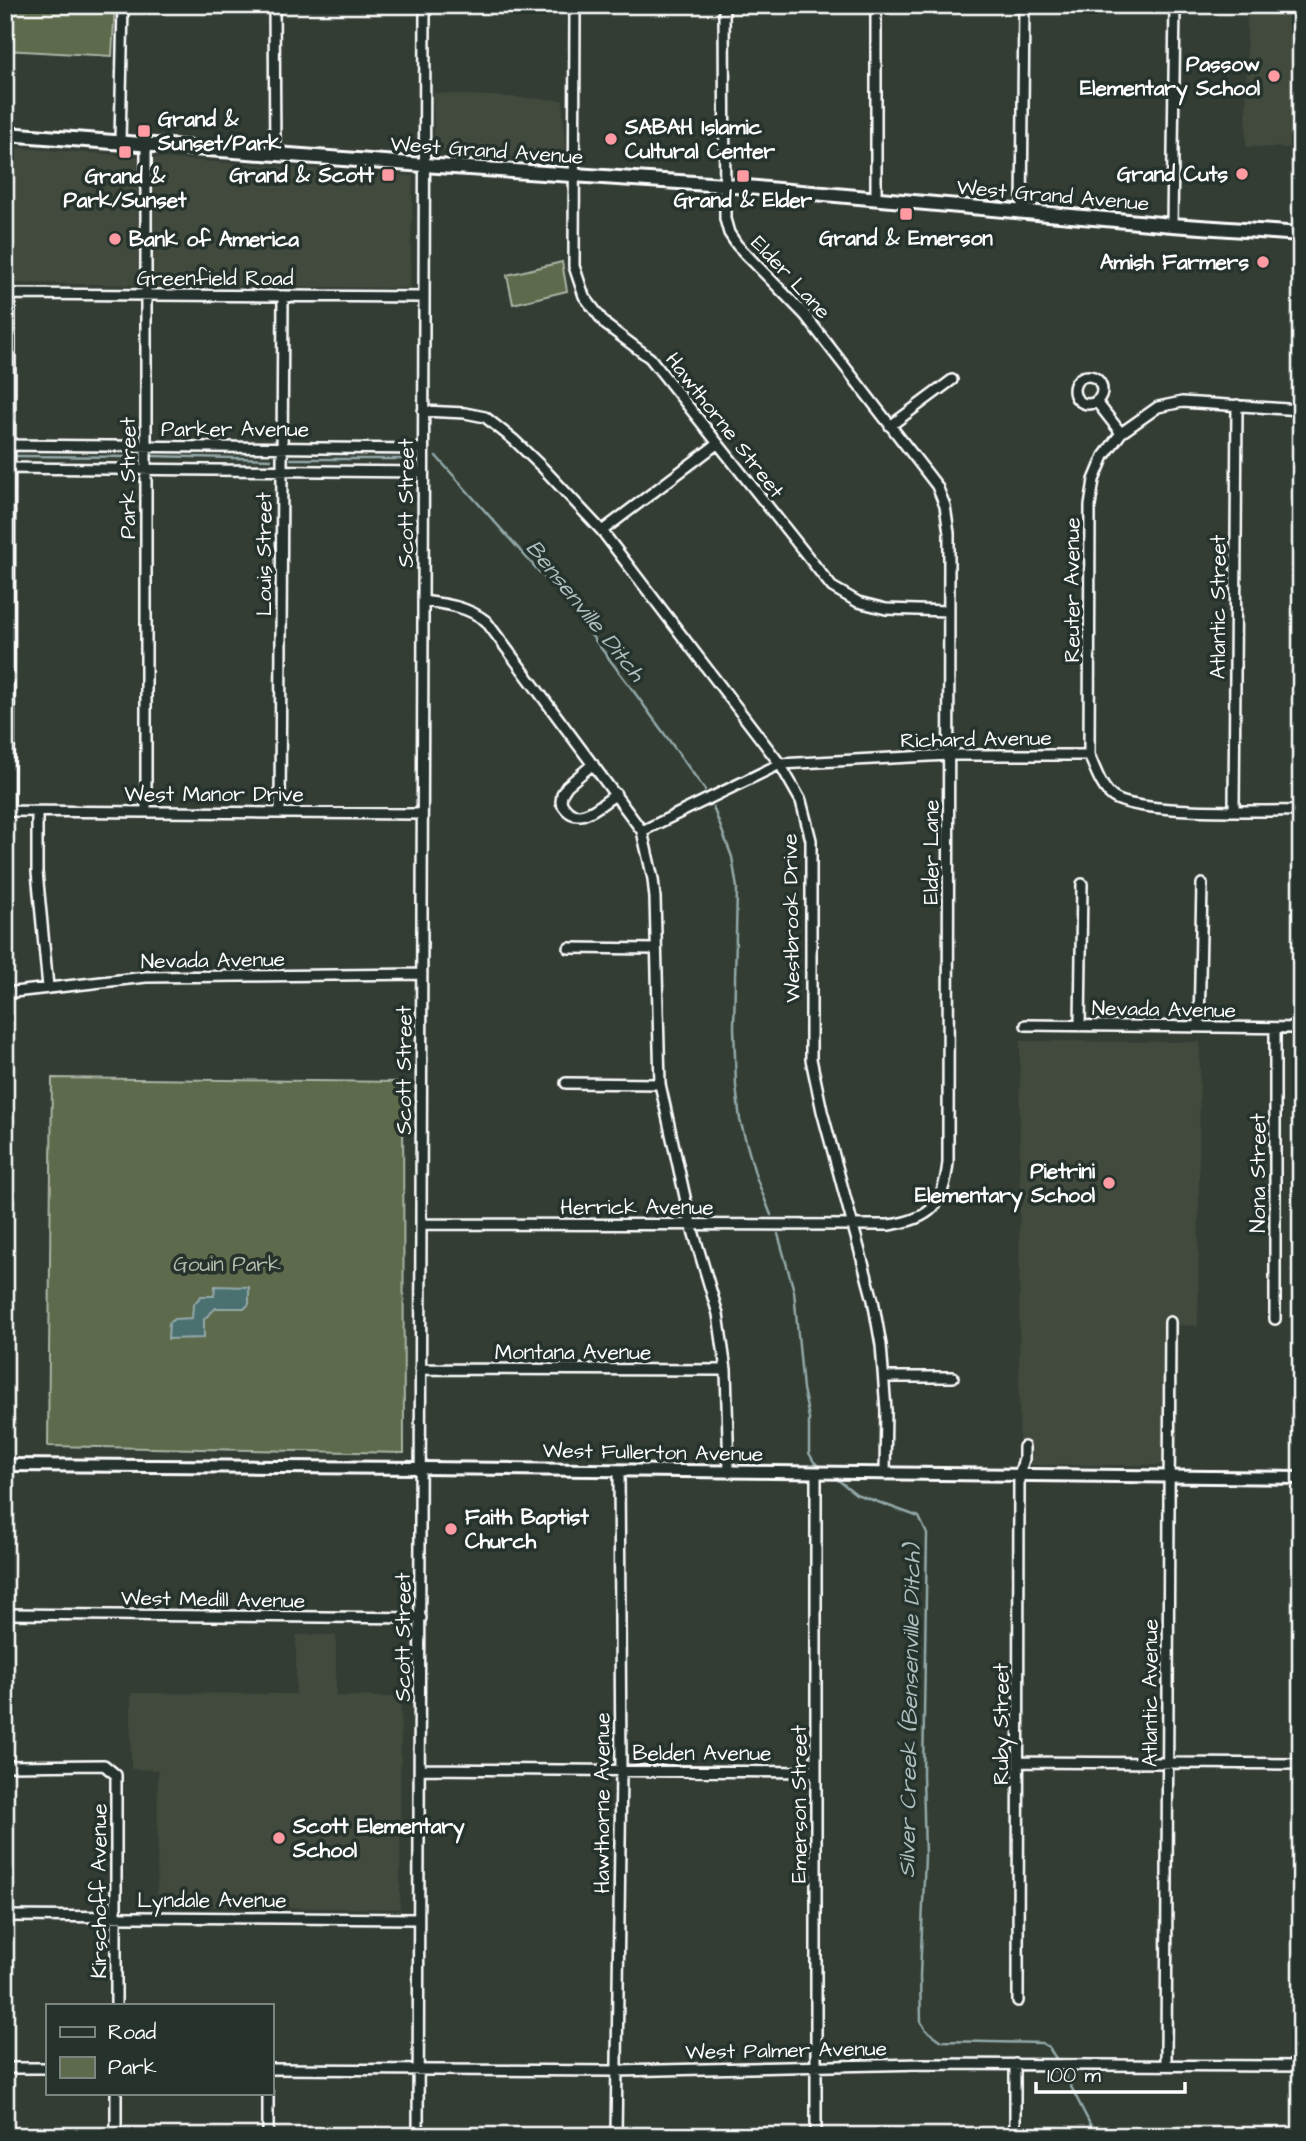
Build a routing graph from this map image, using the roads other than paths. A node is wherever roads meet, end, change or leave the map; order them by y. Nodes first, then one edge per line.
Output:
1 (123, 5) edge
2 (274, 5) edge
3 (425, 5) edge
4 (575, 5) edge
5 (724, 5) edge
6 (876, 5) edge
7 (1024, 5) edge
8 (1175, 5) edge
9 (5, 134) edge
10 (120, 142) junction
11 (146, 144) junction
12 (275, 154) junction
13 (424, 165) junction
14 (575, 176) junction
15 (724, 185) junction
16 (876, 197) junction
17 (1022, 211) junction
18 (1172, 225) junction
19 (1301, 234) edge
20 (7, 294) edge
21 (146, 295) junction
22 (283, 296) junction
23 (424, 297) junction
24 (952, 380) dead end
25 (1096, 401) dead end
26 (1237, 405) junction
27 (1301, 410) edge
28 (424, 411) junction
29 (891, 426) junction
30 (1121, 433) junction
31 (717, 444) junction
32 (7, 445) edge
33 (146, 446) junction
34 (282, 447) junction
35 (424, 449) junction
36 (7, 468) edge
37 (146, 469) junction
38 (282, 470) junction
39 (423, 472) junction
40 (602, 531) junction
41 (423, 601) junction
42 (948, 611) junction
43 (948, 755) junction
44 (1089, 755) junction
45 (593, 764) junction
46 (780, 764) junction
47 (616, 794) junction
48 (1234, 810) junction
49 (7, 811) edge
50 (146, 811) junction
51 (280, 811) junction
52 (1301, 811) edge
53 (37, 812) junction
54 (422, 814) junction
55 (642, 831) junction
56 (1082, 884) dead end
57 (1202, 884) dead end
58 (569, 948) dead end
59 (655, 948) junction
60 (422, 974) junction
61 (48, 987) junction
62 (5, 993) edge
63 (1026, 1026) dead end
64 (1080, 1026) junction
65 (1199, 1027) junction
66 (1275, 1028) junction
67 (1301, 1028) edge
68 (566, 1083) dead end
69 (660, 1084) junction
70 (421, 1224) junction
71 (691, 1224) junction
72 (853, 1225) junction
73 (1275, 1319) dead end
74 (1170, 1322) dead end
75 (420, 1369) junction
76 (726, 1370) junction
77 (884, 1377) junction
78 (953, 1377) dead end
79 (1024, 1447) dead end
80 (5, 1465) edge
81 (420, 1468) junction
82 (618, 1471) junction
83 (729, 1472) junction
84 (817, 1473) junction
85 (885, 1474) junction
86 (1019, 1475) junction
87 (1169, 1477) junction
88 (1301, 1478) edge
89 (5, 1614) edge
90 (421, 1618) junction
91 (1018, 1762) junction
92 (1167, 1764) junction
93 (1301, 1764) edge
94 (5, 1766) edge
95 (420, 1769) junction
96 (621, 1770) junction
97 (816, 1772) junction
98 (5, 1916) edge
99 (116, 1917) junction
100 (418, 1919) junction
101 (1018, 2001) dead end
102 (116, 2004) edge
103 (1015, 2064) junction
104 (1166, 2065) junction
105 (1301, 2066) edge
106 (817, 2067) junction
107 (5, 2068) edge
108 (46, 2068) edge
109 (273, 2069) edge
110 (418, 2070) junction
111 (616, 2071) junction
112 (116, 2096) edge
113 (268, 2096) edge
114 (116, 2136) edge
115 (268, 2136) edge
116 (418, 2136) edge
117 (616, 2136) edge
118 (816, 2136) edge
119 (1015, 2136) edge

1 - 10 street
2 - 12 street
3 - 13 street, Scott Street
4 - 14 street, Hawthorne Street
5 - 15 street, Elder Lane
6 - 16 street
7 - 17 street
8 - 18 street
9 - 10 main road, West Grand Avenue
10 - 11 main road, West Grand Avenue
11 - 12 main road, West Grand Avenue
11 - 21 street, Park Street
12 - 13 main road, West Grand Avenue
13 - 14 main road, West Grand Avenue
13 - 23 street, Scott Street
14 - 15 main road, West Grand Avenue
14 - 31 street, Hawthorne Street
15 - 16 main road, West Grand Avenue
15 - 29 street, Elder Lane
16 - 17 main road, West Grand Avenue
17 - 18 main road, West Grand Avenue
18 - 19 main road, West Grand Avenue
20 - 21 street, Greenfield Road
20 - 32 street
21 - 22 street, Greenfield Road
21 - 33 street, Park Street
22 - 23 street, Greenfield Road
22 - 34 street, Louis Street
23 - 28 street, Scott Street
24 - 29 street
25 - 30 street
26 - 27 street
26 - 30 street
26 - 48 street, Atlantic Street
28 - 35 street, Scott Street
28 - 40 street, Westbrook Drive
29 - 42 street, Elder Lane
30 - 44 street, Reuter Avenue
31 - 40 street
31 - 42 street, Hawthorne Street
32 - 33 street, Parker Avenue
32 - 36 street
33 - 34 street, Parker Avenue
33 - 37 street, Park Street
34 - 35 street, Parker Avenue
34 - 38 street, Louis Street
35 - 39 street, Scott Street
36 - 37 street, Parker Avenue
36 - 49 street
37 - 38 street, Parker Avenue
37 - 50 street, Park Street
38 - 39 street, Parker Avenue
38 - 51 street, Louis Street
39 - 41 street, Scott Street
40 - 46 street, Westbrook Drive
41 - 45 street
41 - 54 street, Scott Street
42 - 43 street, Elder Lane
43 - 44 street, Richard Avenue
43 - 46 street, Richard Avenue
43 - 72 street, Elder Lane
44 - 48 street
45 - 47 street
45 - 47 street
46 - 55 street, Richard Avenue
46 - 72 street, Westbrook Drive
47 - 55 street
48 - 52 street
49 - 53 street, West Manor Drive
50 - 51 street, West Manor Drive
50 - 53 street, West Manor Drive
51 - 54 street, West Manor Drive
53 - 61 street
54 - 60 street, Scott Street
55 - 59 street
56 - 64 street
57 - 65 street
58 - 59 street
59 - 69 street
60 - 61 street, Nevada Avenue
60 - 70 street, Scott Street
61 - 62 street, Nevada Avenue
63 - 64 street, Nevada Avenue
64 - 65 street, Nevada Avenue
65 - 66 street, Nevada Avenue
66 - 67 street, Nevada Avenue
66 - 73 street, Nona Street
68 - 69 street
69 - 71 street
70 - 71 street, Herrick Avenue
70 - 75 street, Scott Street
71 - 72 street, Herrick Avenue
71 - 76 street
72 - 77 street, Westbrook Drive
74 - 87 street, Atlantic Avenue
75 - 76 street, Montana Avenue
75 - 81 street, Scott Street
76 - 83 street
77 - 78 street
77 - 85 street, Westbrook Drive
79 - 86 street, Ruby Street
80 - 81 street, West Fullerton Avenue
81 - 82 street, West Fullerton Avenue
81 - 90 street, Scott Street
82 - 83 street, West Fullerton Avenue
82 - 96 street, Hawthorne Avenue
83 - 84 street, West Fullerton Avenue
84 - 85 street, West Fullerton Avenue
84 - 97 street, Emerson Street
85 - 86 street, West Fullerton Avenue
86 - 87 street, West Fullerton Avenue
86 - 91 street, Ruby Street
87 - 88 street, West Fullerton Avenue
87 - 92 street, Atlantic Avenue
89 - 90 street, West Medill Avenue
90 - 95 street, Scott Street
91 - 92 street
91 - 101 street, Ruby Street
92 - 93 street
92 - 104 street, Atlantic Avenue
94 - 99 street, Kirschoff Avenue
95 - 96 street, Belden Avenue
95 - 100 street, Scott Street
96 - 97 street, Belden Avenue
96 - 111 street, Hawthorne Avenue
97 - 106 street, Emerson Street
98 - 99 street, Lyndale Avenue
99 - 100 street, Lyndale Avenue
99 - 102 street, Kirschoff Avenue
100 - 110 street, Scott Street
103 - 104 street, West Palmer Avenue
103 - 106 street, West Palmer Avenue
103 - 119 street
104 - 105 street, West Palmer Avenue
106 - 111 street, West Palmer Avenue
106 - 118 street, Emerson Street
107 - 108 street
109 - 110 street, West Palmer Avenue
110 - 111 street, West Palmer Avenue
110 - 116 street, Scott Street
111 - 117 street, Hawthorne Avenue
112 - 114 street
113 - 115 street

